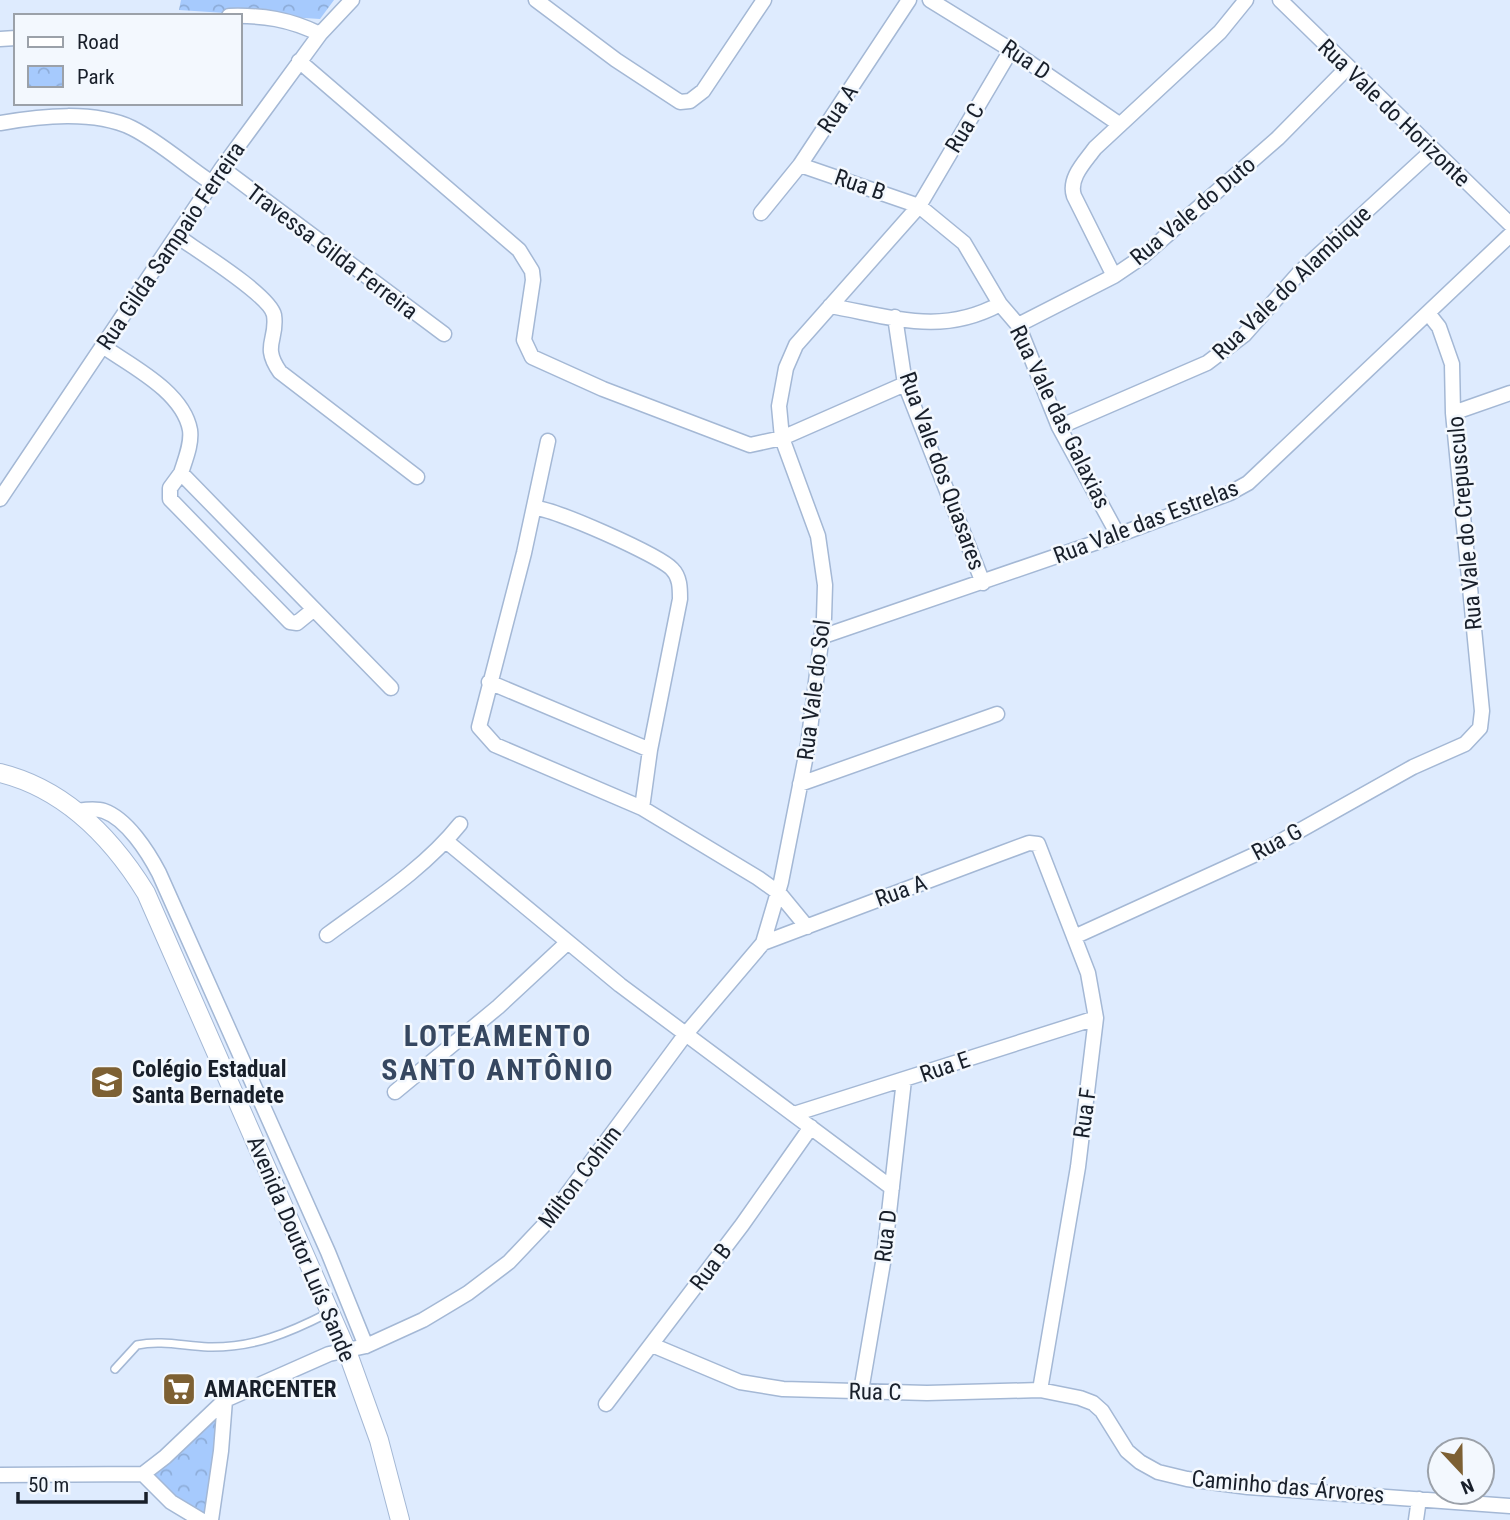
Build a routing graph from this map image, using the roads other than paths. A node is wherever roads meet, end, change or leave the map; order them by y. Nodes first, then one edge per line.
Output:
1 (352, 0) edge
2 (536, 0) edge
3 (764, 0) edge
4 (909, 0) edge
5 (930, 0) edge
6 (1246, 0) edge
7 (1280, 0) edge
8 (242, 16) edge
9 (320, 34) junction
10 (1011, 50) junction
11 (299, 61) junction
12 (1347, 68) junction
13 (0, 123) edge
14 (1119, 124) junction
15 (1433, 150) junction
16 (800, 165) junction
17 (222, 168) junction
18 (212, 183) junction
19 (919, 206) junction
20 (761, 213) dead end
21 (1510, 224) edge
22 (1510, 235) edge
23 (177, 236) junction
24 (1114, 276) junction
25 (1000, 304) junction
26 (830, 306) junction
27 (1428, 313) junction
28 (895, 317) junction
29 (1018, 325) junction
30 (444, 334) dead end
31 (104, 347) junction
32 (905, 384) junction
33 (1510, 393) edge
34 (1453, 414) junction
35 (1059, 427) junction
36 (782, 439) junction
37 (548, 441) dead end
38 (181, 473) junction
39 (417, 477) dead end
40 (0, 499) edge
41 (534, 508) junction
42 (1118, 535) junction
43 (983, 583) junction
44 (313, 610) junction
45 (821, 637) junction
46 (489, 682) junction
47 (391, 688) dead end
48 (997, 714) dead end
49 (1474, 737) joint
50 (650, 750) junction
51 (0, 773) edge
52 (800, 784) junction
53 (642, 808) junction
54 (76, 811) junction
55 (460, 824) dead end
56 (446, 841) junction
57 (1038, 844) joint
58 (779, 894) junction
59 (807, 927) junction
60 (327, 934) dead end
61 (1074, 937) junction
62 (568, 942) junction
63 (764, 943) junction
64 (1096, 1018) junction
65 (685, 1035) junction
66 (904, 1080) junction
67 (395, 1092) dead end
68 (794, 1114) junction
69 (811, 1127) junction
70 (892, 1188) junction
71 (329, 1312) junction
72 (652, 1345) junction
73 (366, 1346) junction
74 (347, 1351) junction
75 (115, 1369) dead end
76 (1040, 1390) junction
77 (861, 1391) junction
78 (225, 1400) junction
79 (606, 1404) dead end
80 (1101, 1411) joint
81 (143, 1474) junction
82 (0, 1475) edge
83 (1419, 1499) junction
84 (1510, 1506) edge
85 (201, 1520) edge
86 (211, 1520) edge
87 (400, 1520) edge
88 (1416, 1520) edge

1 - 9 street, Rua Gilda Sampaio Ferreira
2 - 3 street
4 - 16 street, Rua A
5 - 10 street, Rua D
6 - 14 street
7 - 12 street, Rua Vale do Horizonte
8 - 9 street
9 - 11 street, Rua Gilda Sampaio Ferreira
10 - 14 street, Rua D
10 - 19 street, Rua C
11 - 17 street, Rua Gilda Sampaio Ferreira
11 - 36 street
12 - 15 street, Rua Vale do Horizonte
12 - 24 street, Rua Vale do Duto
13 - 18 street
14 - 24 street
15 - 21 street, Rua Vale do Horizonte
15 - 35 street, Rua Vale do Alambique
16 - 19 street, Rua B
16 - 20 street, Rua A
17 - 18 street, Rua Gilda Sampaio Ferreira
17 - 30 street, Travessa Gilda Ferreira
18 - 23 street, Rua Gilda Sampaio Ferreira
19 - 25 street, Rua Vale das Galaxias
19 - 26 street, Rua C
22 - 27 street, Rua Vale das Estrelas
23 - 31 street, Rua Gilda Sampaio Ferreira
23 - 39 street
24 - 29 street, Rua Vale do Duto
25 - 28 street
25 - 29 street, Rua Vale das Galaxias
26 - 28 street
26 - 36 street, Rua Vale do Sol
27 - 34 street, Rua Vale do Crepusculo
27 - 42 street, Rua Vale das Estrelas
28 - 32 street, Rua Vale dos Quasares
29 - 35 street, Rua Vale das Galaxias
31 - 38 street
31 - 40 street, Rua Gilda Sampaio Ferreira
32 - 36 street
32 - 43 street, Rua Vale dos Quasares
33 - 34 street
34 - 49 street, Rua Vale do Crepusculo
35 - 42 street, Rua Vale das Galaxias
36 - 45 street, Rua Vale do Sol
37 - 41 street
38 - 44 street
38 - 44 street
41 - 46 street
41 - 50 street
42 - 43 street, Rua Vale das Estrelas
43 - 45 street, Rua Vale das Estrelas
44 - 47 street
45 - 52 street, Rua Vale do Sol
46 - 50 street
46 - 53 street
48 - 52 street
49 - 61 street, Rua G
50 - 53 street
51 - 54 street, Avenida Doutor Luís Sande
52 - 58 street, Rua Vale do Sol
53 - 58 street
54 - 71 street, Avenida Doutor Luís Sande
54 - 73 street
55 - 56 street
56 - 60 street
56 - 62 street
57 - 59 street, Rua A
57 - 61 street, Rua F
58 - 59 street
58 - 63 street, Rua Vale do Sol
59 - 63 street, Rua A
61 - 64 street, Rua F
62 - 65 street
62 - 67 street
63 - 65 street, Milton Cohim
64 - 66 street, Rua E
64 - 76 street, Rua F
65 - 68 street
65 - 73 street, Milton Cohim
66 - 68 street, Rua E
66 - 70 street, Rua D
68 - 69 street
69 - 70 street
69 - 72 street, Rua B
70 - 77 street, Rua D
71 - 74 street, Avenida Doutor Luís Sande
71 - 75 lane
72 - 77 street, Rua C
72 - 79 street, Rua B
73 - 74 street, Milton Cohim
74 - 78 street, Milton Cohim
74 - 87 street, Avenida Doutor Luís Sande
76 - 77 street, Rua C
76 - 80 street, Rua C
78 - 81 street, Milton Cohim
78 - 86 street
80 - 83 street, Caminho das Árvores
81 - 82 street
81 - 85 street
83 - 84 street, Caminho das Árvores
83 - 88 street

